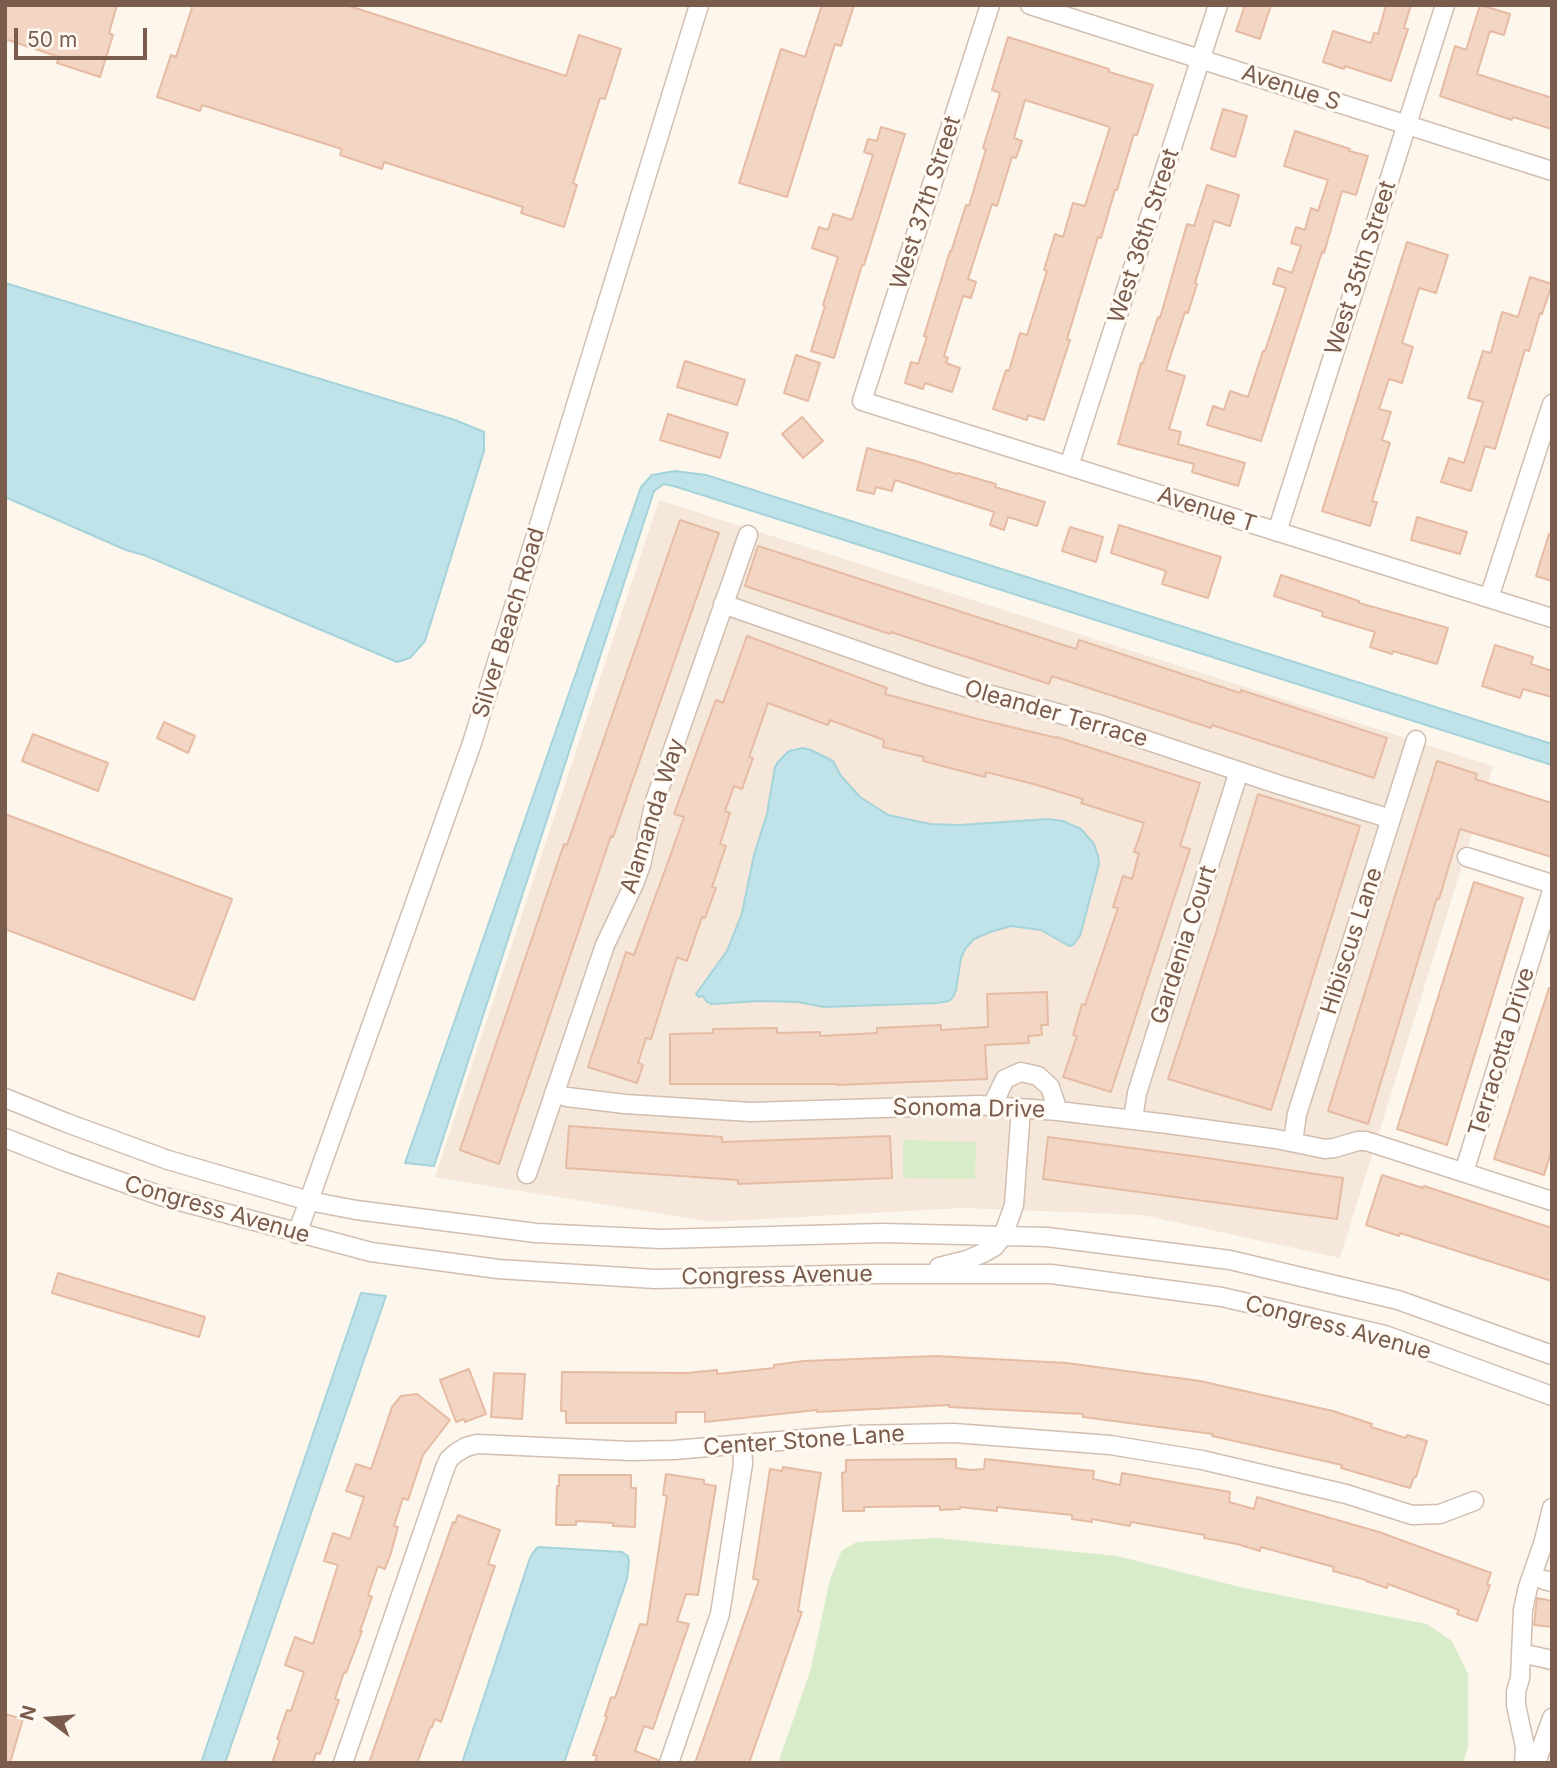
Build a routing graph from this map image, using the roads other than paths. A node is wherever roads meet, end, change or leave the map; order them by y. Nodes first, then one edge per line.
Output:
1 (699, 5) edge
2 (990, 5) edge
3 (1030, 5) edge
4 (1218, 5) edge
5 (1445, 5) edge
6 (1201, 59) junction
7 (1407, 125) junction
8 (1552, 171) edge
9 (862, 401) joint
10 (1552, 404) edge
11 (1069, 466) junction
12 (1277, 532) junction
13 (748, 535) dead end
14 (1489, 598) junction
15 (723, 604) junction
16 (1552, 618) edge
17 (1416, 740) dead end
18 (1239, 771) junction
19 (1391, 819) junction
20 (1467, 858) dead end
21 (1552, 884) edge
22 (1552, 891) edge
23 (554, 1093) junction
24 (5, 1098) edge
25 (992, 1106) junction
26 (1021, 1109) junction
27 (1058, 1111) junction
28 (1133, 1119) junction
29 (5, 1138) edge
30 (1293, 1142) junction
31 (1464, 1172) junction
32 (527, 1174) dead end
33 (309, 1201) junction
34 (1552, 1201) edge
35 (297, 1234) junction
36 (1003, 1236) junction
37 (915, 1274) junction
38 (1552, 1355) edge
39 (1552, 1396) edge
40 (742, 1444) junction
41 (1474, 1501) dead end
42 (1552, 1508) edge
43 (1530, 1655) dead end
44 (1552, 1660) edge
45 (1552, 1718) edge
46 (343, 1763) edge
47 (669, 1763) edge
48 (1524, 1763) edge
49 (1536, 1763) edge

1 - 33 street, Silver Beach Road
2 - 9 street, West 37th Street
3 - 6 street, Avenue S
4 - 6 street, West 36th Street
5 - 7 street, West 35th Street
6 - 7 street, Avenue S
6 - 11 street, West 36th Street
7 - 8 street, Avenue S
7 - 12 street, West 35th Street
9 - 11 street, Avenue T
10 - 14 street
11 - 12 street, Avenue T
12 - 14 street, Avenue T
13 - 15 street, Alamanda Way
14 - 16 street, Avenue T
15 - 18 street, Oleander Terrace
15 - 23 street, Alamanda Way
17 - 19 street, Hibiscus Lane
18 - 19 street, Oleander Terrace
18 - 28 street, Gardenia Court
19 - 30 street, Hibiscus Lane
20 - 21 street
22 - 31 street, Terracotta Drive
23 - 25 street, Sonoma Drive
23 - 32 street, Alamanda Way
24 - 33 street, Congress Avenue
25 - 26 street, Sonoma Drive
25 - 27 street
26 - 27 street, Sonoma Drive
26 - 36 street
27 - 28 street, Sonoma Drive
28 - 30 street, Sonoma Drive
29 - 35 street, Congress Avenue
30 - 31 street, Sonoma Drive
31 - 34 street, Sonoma Drive
33 - 35 street, Silver Beach Road
33 - 36 street, Congress Avenue
35 - 37 street, Congress Avenue
36 - 37 street
36 - 38 street, Congress Avenue
37 - 39 street, Congress Avenue
40 - 41 street, Center Stone Lane
40 - 46 street, Center Stone Lane
40 - 47 street
42 - 48 street
43 - 44 street
45 - 49 street

